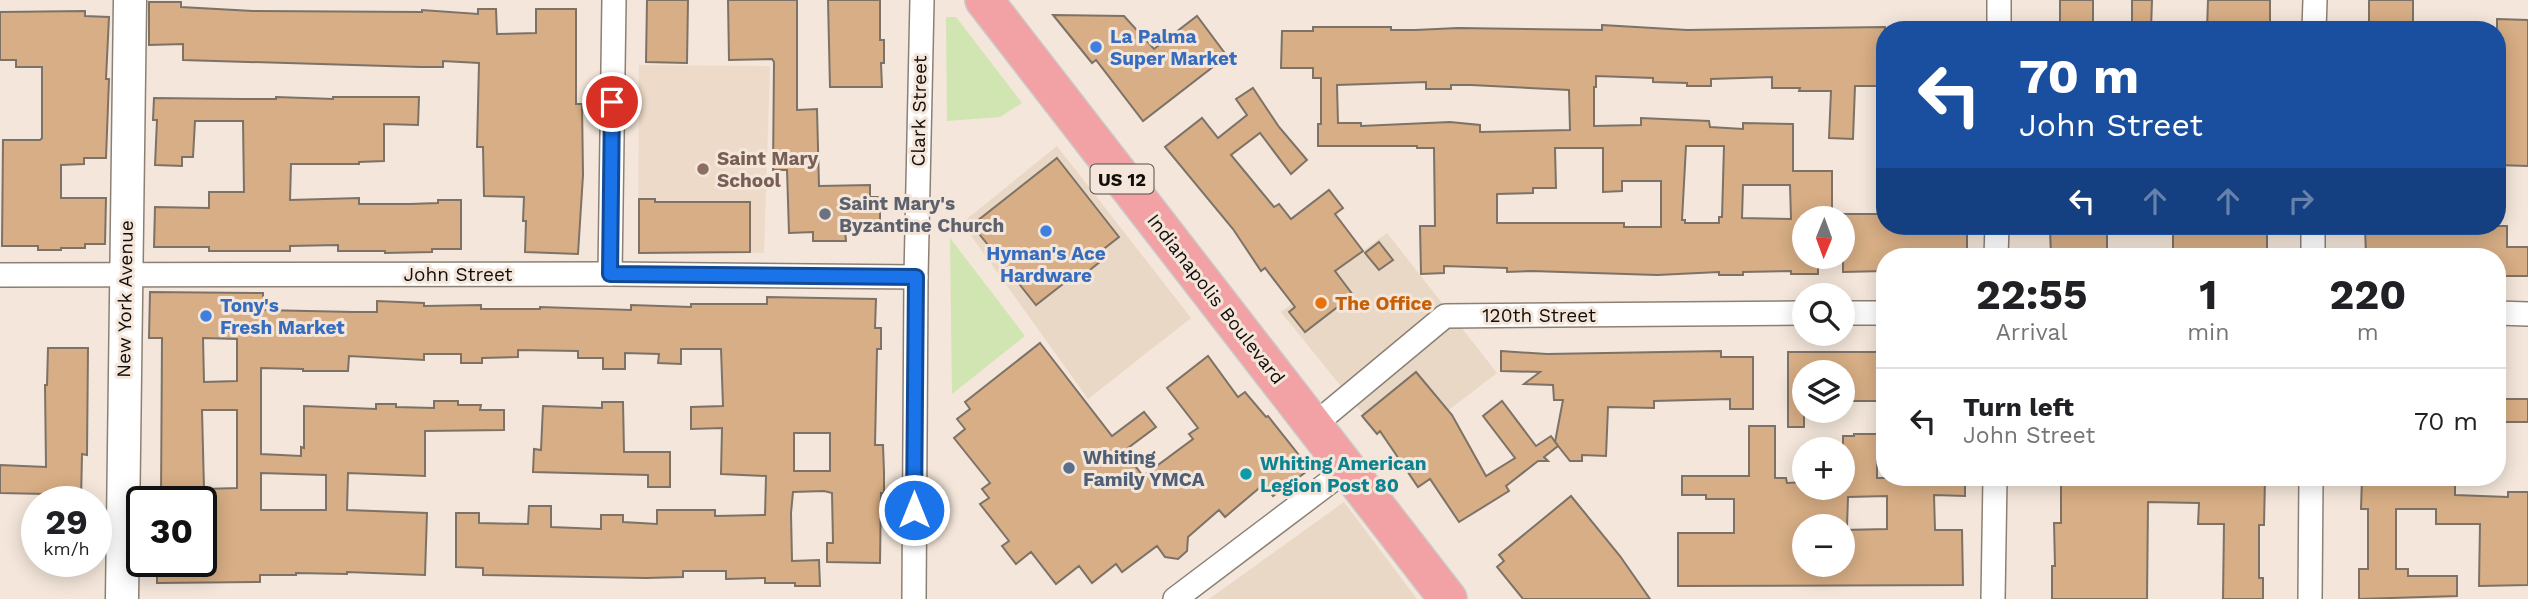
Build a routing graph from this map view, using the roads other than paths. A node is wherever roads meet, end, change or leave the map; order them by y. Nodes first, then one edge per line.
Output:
1 (130, 0) edge
2 (614, 0) edge
3 (922, 0) edge
4 (984, 0) edge
5 (1999, 0) edge
6 (2315, 0) edge
7 (1999, 21) edge
8 (2314, 21) edge
9 (610, 274) junction
10 (0, 275) edge
11 (126, 275) junction
12 (916, 277) junction
13 (1792, 313) edge
14 (1855, 313) edge
15 (1876, 313) edge
16 (2506, 313) edge
17 (2528, 314) edge
18 (1314, 425) junction
19 (1347, 468) junction
20 (1994, 486) edge
21 (2311, 486) edge
22 (122, 599) edge
23 (914, 599) edge
24 (1175, 599) edge
25 (1448, 599) edge
26 (1993, 599) edge
27 (2310, 599) edge

1 - 11 street, New York Avenue
2 - 9 street
3 - 12 street, Clark Street
4 - 18 main road, Indianapolis Boulevard / US 12
5 - 7 street
6 - 8 street
9 - 11 street, John Street
9 - 12 street, John Street
10 - 11 street, John Street
11 - 22 street, New York Avenue
12 - 23 street, Clark Street
13 - 18 street, 120th Street
14 - 15 street
16 - 17 street
18 - 19 main road, Indianapolis Boulevard / US 12
19 - 24 street
19 - 25 main road, Indianapolis Boulevard / US 12
20 - 26 street
21 - 27 street

